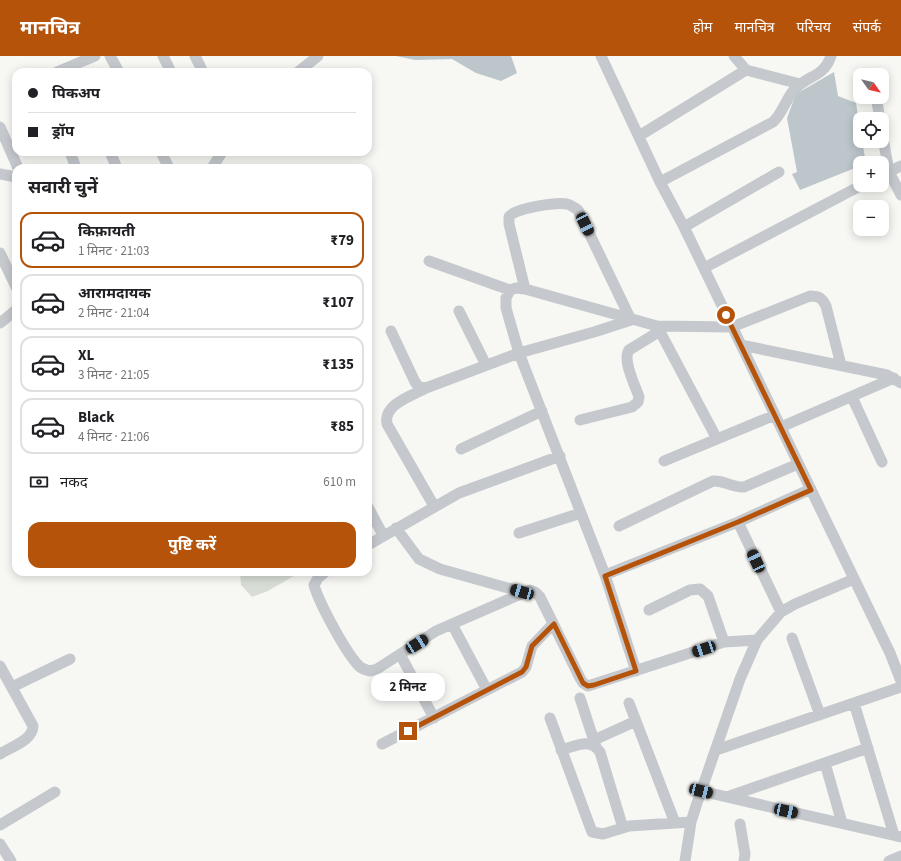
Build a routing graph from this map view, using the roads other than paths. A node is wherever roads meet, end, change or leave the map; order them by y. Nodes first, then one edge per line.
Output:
1 (95, 56) edge
2 (110, 56) edge
3 (163, 56) edge
4 (195, 56) edge
5 (318, 56) edge
6 (601, 56) edge
7 (734, 56) edge
8 (831, 56) edge
9 (76, 68) edge
10 (117, 68) edge
11 (169, 68) edge
12 (201, 68) edge
13 (303, 68) edge
14 (746, 70) junction
15 (800, 84) junction
16 (0, 127) edge
17 (639, 136) junction
18 (12, 154) edge
19 (901, 166) edge
20 (780, 172) dead end
21 (889, 172) edge
22 (0, 174) edge
23 (12, 176) edge
24 (889, 177) edge
25 (660, 182) junction
26 (853, 190) edge
27 (901, 195) edge
28 (684, 227) junction
29 (0, 253) edge
30 (429, 261) dead end
31 (704, 268) junction
32 (12, 278) edge
33 (525, 289) junction
34 (510, 290) junction
35 (459, 311) dead end
36 (12, 313) edge
37 (631, 320) junction
38 (0, 323) edge
39 (732, 327) junction
40 (659, 329) junction
41 (391, 331) dead end
42 (741, 344) junction
43 (519, 353) junction
44 (486, 365) junction
45 (840, 365) junction
46 (898, 381) edge
47 (426, 388) junction
48 (852, 396) junction
49 (542, 411) junction
50 (775, 415) junction
51 (580, 420) dead end
52 (781, 427) junction
53 (717, 439) junction
54 (461, 448) dead end
55 (560, 456) junction
56 (664, 461) dead end
57 (882, 462) dead end
58 (798, 464) junction
59 (811, 490) junction
60 (434, 506) junction
61 (581, 513) junction
62 (372, 514) edge
63 (738, 522) junction
64 (619, 526) dead end
65 (396, 528) junction
66 (519, 533) dead end
67 (384, 535) junction
68 (372, 542) edge
69 (320, 576) edge
70 (605, 576) junction
71 (854, 579) junction
72 (522, 592) junction
73 (649, 610) dead end
74 (781, 612) junction
75 (452, 624) junction
76 (554, 624) junction
77 (792, 638) dead end
78 (757, 640) junction
79 (724, 642) junction
80 (400, 654) junction
81 (70, 659) dead end
82 (0, 666) edge
83 (636, 671) junction
84 (901, 681) edge
85 (12, 687) junction
86 (901, 687) edge
87 (487, 690) junction
88 (580, 698) dead end
89 (629, 703) dead end
90 (854, 703) junction
91 (820, 715) junction
92 (434, 718) junction
93 (550, 718) dead end
94 (636, 722) junction
95 (382, 744) dead end
96 (595, 744) junction
97 (868, 748) junction
98 (561, 750) junction
99 (716, 750) junction
100 (0, 754) edge
101 (825, 763) junction
102 (701, 791) junction
103 (55, 792) dead end
104 (726, 798) junction
105 (692, 822) junction
106 (675, 823) junction
107 (842, 823) junction
108 (740, 824) dead end
109 (0, 825) edge
110 (623, 828) junction
111 (898, 836) edge
112 (0, 844) edge
113 (901, 856) edge
114 (11, 861) edge
115 (685, 861) edge
116 (744, 861) edge
117 (889, 861) edge

1 - 9 street
2 - 10 street
3 - 11 street
4 - 12 street
5 - 13 street
6 - 17 street
7 - 14 street
8 - 15 street
14 - 15 street
14 - 17 street
15 - 25 street
16 - 18 street
17 - 25 street
19 - 21 street
20 - 28 street
22 - 23 street
24 - 27 street
25 - 28 street
26 - 31 street
28 - 31 street
29 - 32 street
30 - 34 street
31 - 39 street
33 - 34 street
33 - 37 street
33 - 37 street
34 - 43 street
35 - 44 street
36 - 38 street
37 - 40 street
37 - 43 street
39 - 40 street
39 - 42 street
39 - 45 street
40 - 51 street
40 - 53 street
41 - 47 street
42 - 45 street
42 - 50 street
43 - 44 street
43 - 49 street
44 - 47 street
45 - 46 street
46 - 48 street
47 - 60 street
48 - 52 street
48 - 57 street
49 - 54 street
49 - 55 street
50 - 52 street
50 - 53 street
52 - 58 street
53 - 56 street
55 - 60 street
55 - 61 street
58 - 59 street
58 - 64 street
59 - 63 street
59 - 71 street
60 - 65 street
61 - 66 street
61 - 70 street
62 - 67 street
63 - 70 street
63 - 74 street
65 - 67 street
65 - 72 street
67 - 68 street
69 - 80 street
70 - 83 street
71 - 74 street
71 - 84 street
72 - 75 street
72 - 76 street
73 - 79 street
74 - 78 street
75 - 80 street
75 - 87 street
76 - 83 street
76 - 87 street
77 - 91 street
78 - 79 street
78 - 99 street
79 - 83 street
80 - 92 street
81 - 85 street
82 - 85 street
85 - 100 street
86 - 90 street
87 - 92 street
88 - 96 street
89 - 94 street
90 - 91 street
90 - 97 street
91 - 99 street
92 - 95 street
93 - 98 street
94 - 96 street
94 - 106 street
96 - 98 street
96 - 110 street
97 - 101 street
97 - 111 street
98 - 110 street
99 - 102 street
101 - 104 street
101 - 107 street
102 - 104 street
102 - 105 street
103 - 109 street
104 - 107 street
105 - 106 street
105 - 115 street
106 - 110 street
107 - 111 street
108 - 116 street
112 - 114 street
113 - 117 street

